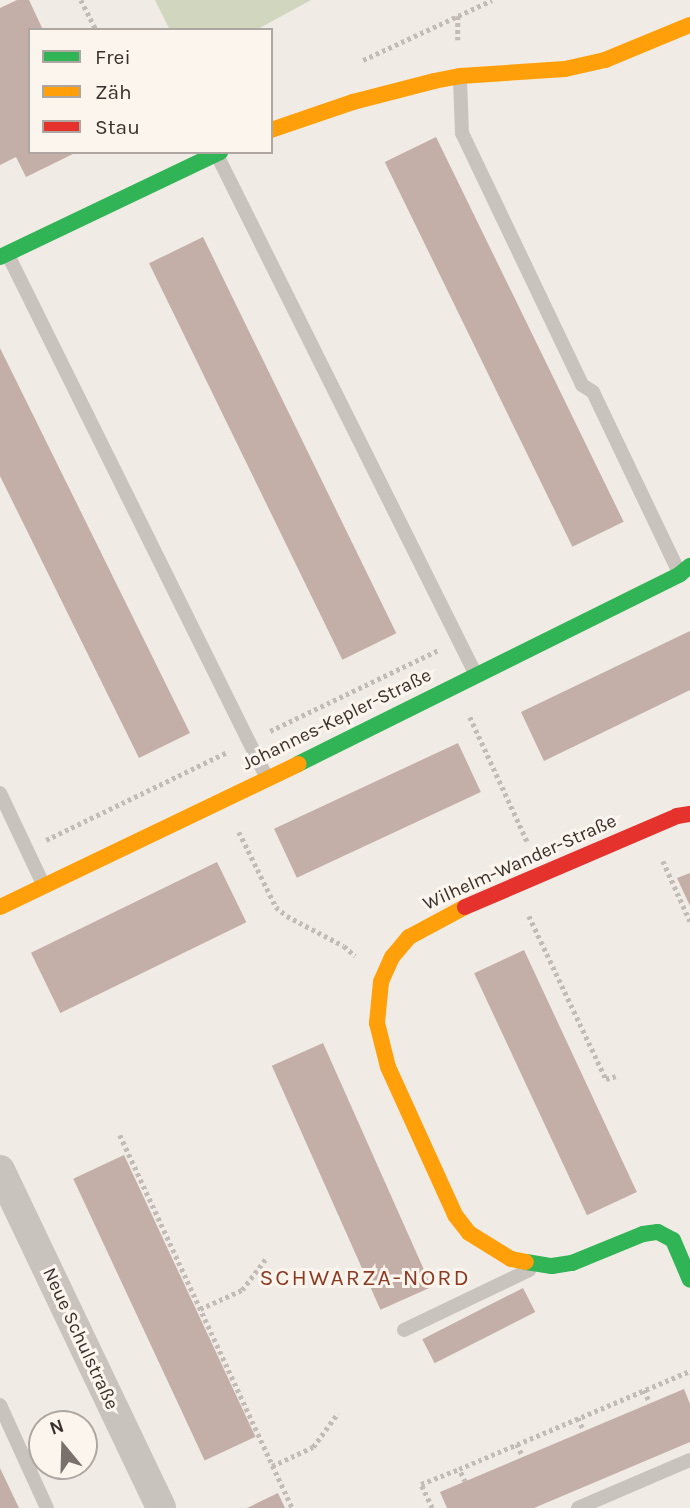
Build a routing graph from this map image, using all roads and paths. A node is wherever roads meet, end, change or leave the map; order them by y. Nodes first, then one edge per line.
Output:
1 (81, 0) edge
2 (492, 0) edge
3 (690, 25) edge
4 (95, 28) edge
5 (358, 62) dead end
6 (460, 76) junction
7 (273, 129) edge
8 (216, 154) edge
9 (218, 154) edge
10 (4, 255) edge
11 (685, 570) edge
12 (458, 640) junction
13 (477, 675) junction
14 (456, 685) junction
15 (248, 742) junction
16 (267, 779) junction
17 (0, 793) edge
18 (223, 800) junction
19 (690, 814) edge
20 (648, 829) junction
21 (26, 850) junction
22 (542, 875) junction
23 (44, 886) junction
24 (515, 887) junction
25 (0, 906) edge
26 (690, 921) edge
27 (381, 982) junction
28 (616, 1076) dead end
29 (120, 1135) dead end
30 (0, 1170) edge
31 (267, 1257) dead end
32 (539, 1266) junction
33 (690, 1280) edge
34 (200, 1309) junction
35 (404, 1330) dead end
36 (690, 1371) edge
37 (644, 1390) junction
38 (650, 1403) dead end
39 (0, 1405) edge
40 (338, 1413) dead end
41 (578, 1418) junction
42 (584, 1432) dead end
43 (517, 1444) junction
44 (523, 1457) dead end
45 (690, 1460) edge
46 (272, 1466) junction
47 (459, 1469) junction
48 (465, 1482) dead end
49 (47, 1508) edge
50 (161, 1508) edge
51 (292, 1508) edge
52 (432, 1508) edge
53 (578, 1508) edge

1 - 4 path
2 - 5 path
3 - 6 street
6 - 7 street
6 - 11 lane
8 - 10 street
9 - 12 lane
10 - 15 lane
11 - 13 street, Johannes-Kepler-Straße
12 - 13 lane
12 - 15 path
13 - 14 street, Johannes-Kepler-Straße
14 - 16 street, Johannes-Kepler-Straße
14 - 22 path
15 - 16 lane
15 - 21 path
16 - 18 street, Johannes-Kepler-Straße
17 - 21 lane
18 - 23 street, Johannes-Kepler-Straße
18 - 27 path
19 - 20 street, Wilhelm-Wander-Straße
20 - 22 street, Wilhelm-Wander-Straße
20 - 26 path
21 - 23 lane
22 - 24 street, Wilhelm-Wander-Straße
23 - 25 street, Johannes-Kepler-Straße
24 - 27 street, Wilhelm-Wander-Straße
24 - 28 path
27 - 32 street, Wilhelm-Wander-Straße
29 - 34 path
30 - 50 street, Neue Schulstraße
31 - 34 path
32 - 33 street, Wilhelm-Wander-Straße
32 - 35 lane
34 - 46 path
36 - 37 path
37 - 38 path
37 - 41 path
39 - 49 lane
40 - 46 path
41 - 42 path
41 - 43 path
43 - 44 path
43 - 47 path
45 - 53 lane
46 - 51 path
47 - 48 path
47 - 52 path

